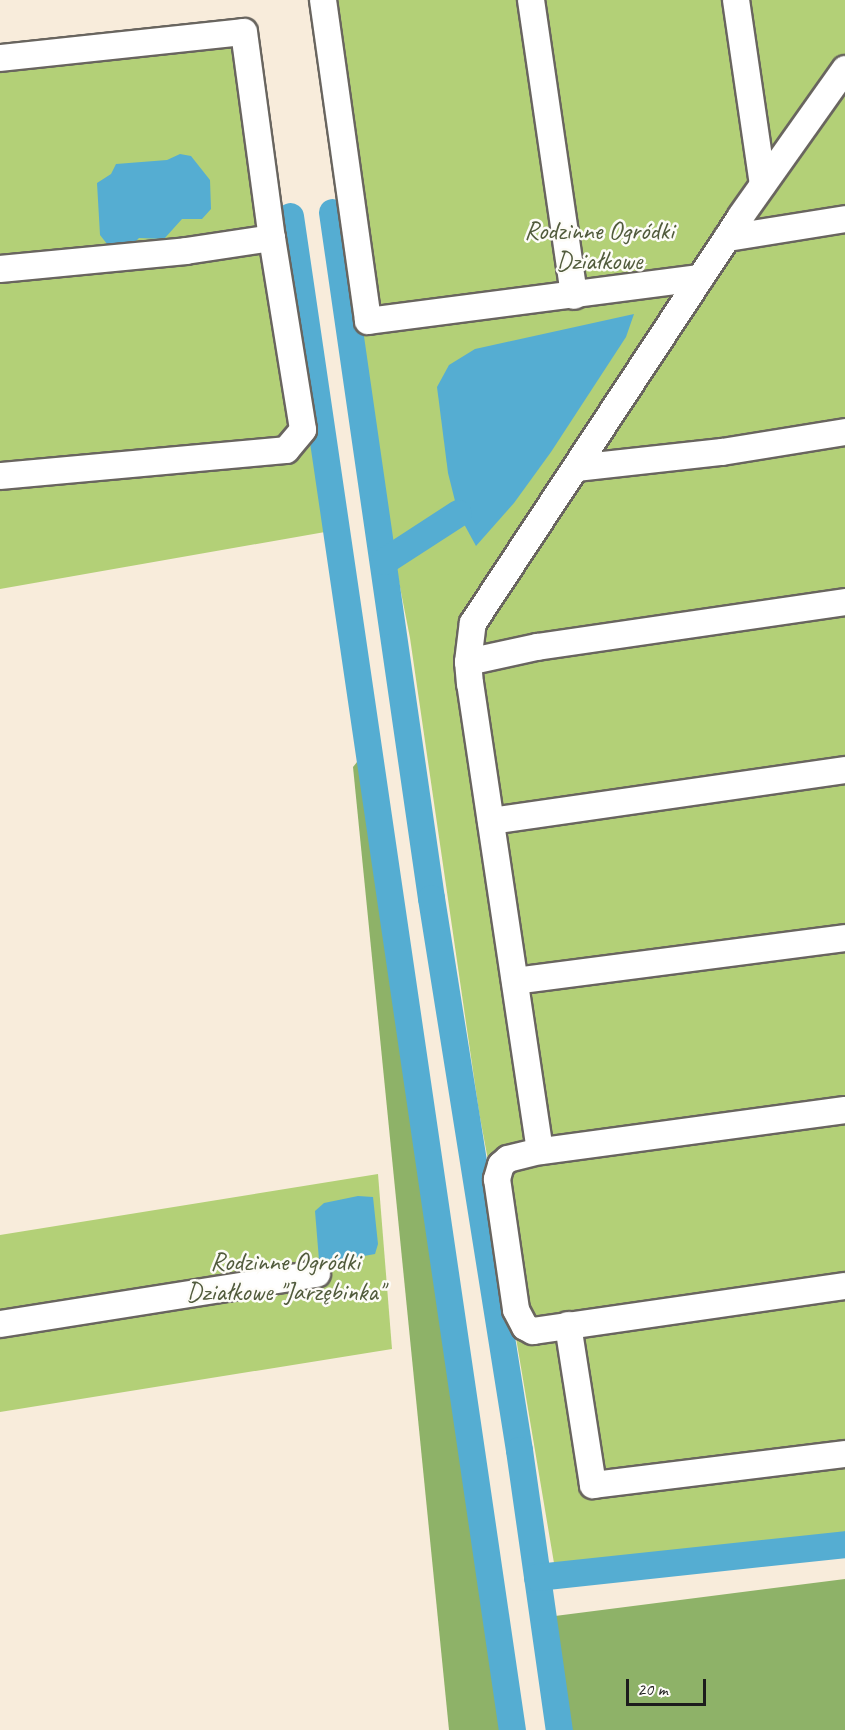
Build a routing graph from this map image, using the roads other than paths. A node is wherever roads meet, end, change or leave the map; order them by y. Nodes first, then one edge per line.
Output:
1 (323, 0) edge
2 (531, 0) edge
3 (736, 0) edge
4 (0, 58) edge
5 (845, 69) edge
6 (763, 184) junction
7 (845, 219) edge
8 (272, 237) junction
9 (727, 238) junction
10 (0, 269) edge
11 (700, 278) junction
12 (574, 296) junction
13 (845, 432) edge
14 (576, 468) junction
15 (0, 476) edge
16 (845, 602) edge
17 (468, 662) junction
18 (845, 770) edge
19 (491, 821) junction
20 (845, 938) edge
21 (516, 981) junction
22 (845, 1110) edge
23 (540, 1151) junction
24 (317, 1274) dead end
25 (845, 1286) edge
26 (0, 1324) edge
27 (568, 1325) junction
28 (845, 1454) edge

1 - 12 lane
2 - 12 lane
3 - 6 lane
4 - 8 lane
5 - 6 lane
6 - 9 lane
7 - 9 lane
8 - 10 lane
8 - 15 lane
9 - 11 lane
11 - 12 lane
11 - 14 lane
13 - 14 lane
14 - 17 lane
16 - 17 lane
17 - 19 lane
18 - 19 lane
19 - 21 lane
20 - 21 lane
21 - 23 lane
22 - 23 lane
23 - 27 lane
24 - 26 lane
25 - 27 lane
27 - 28 lane

